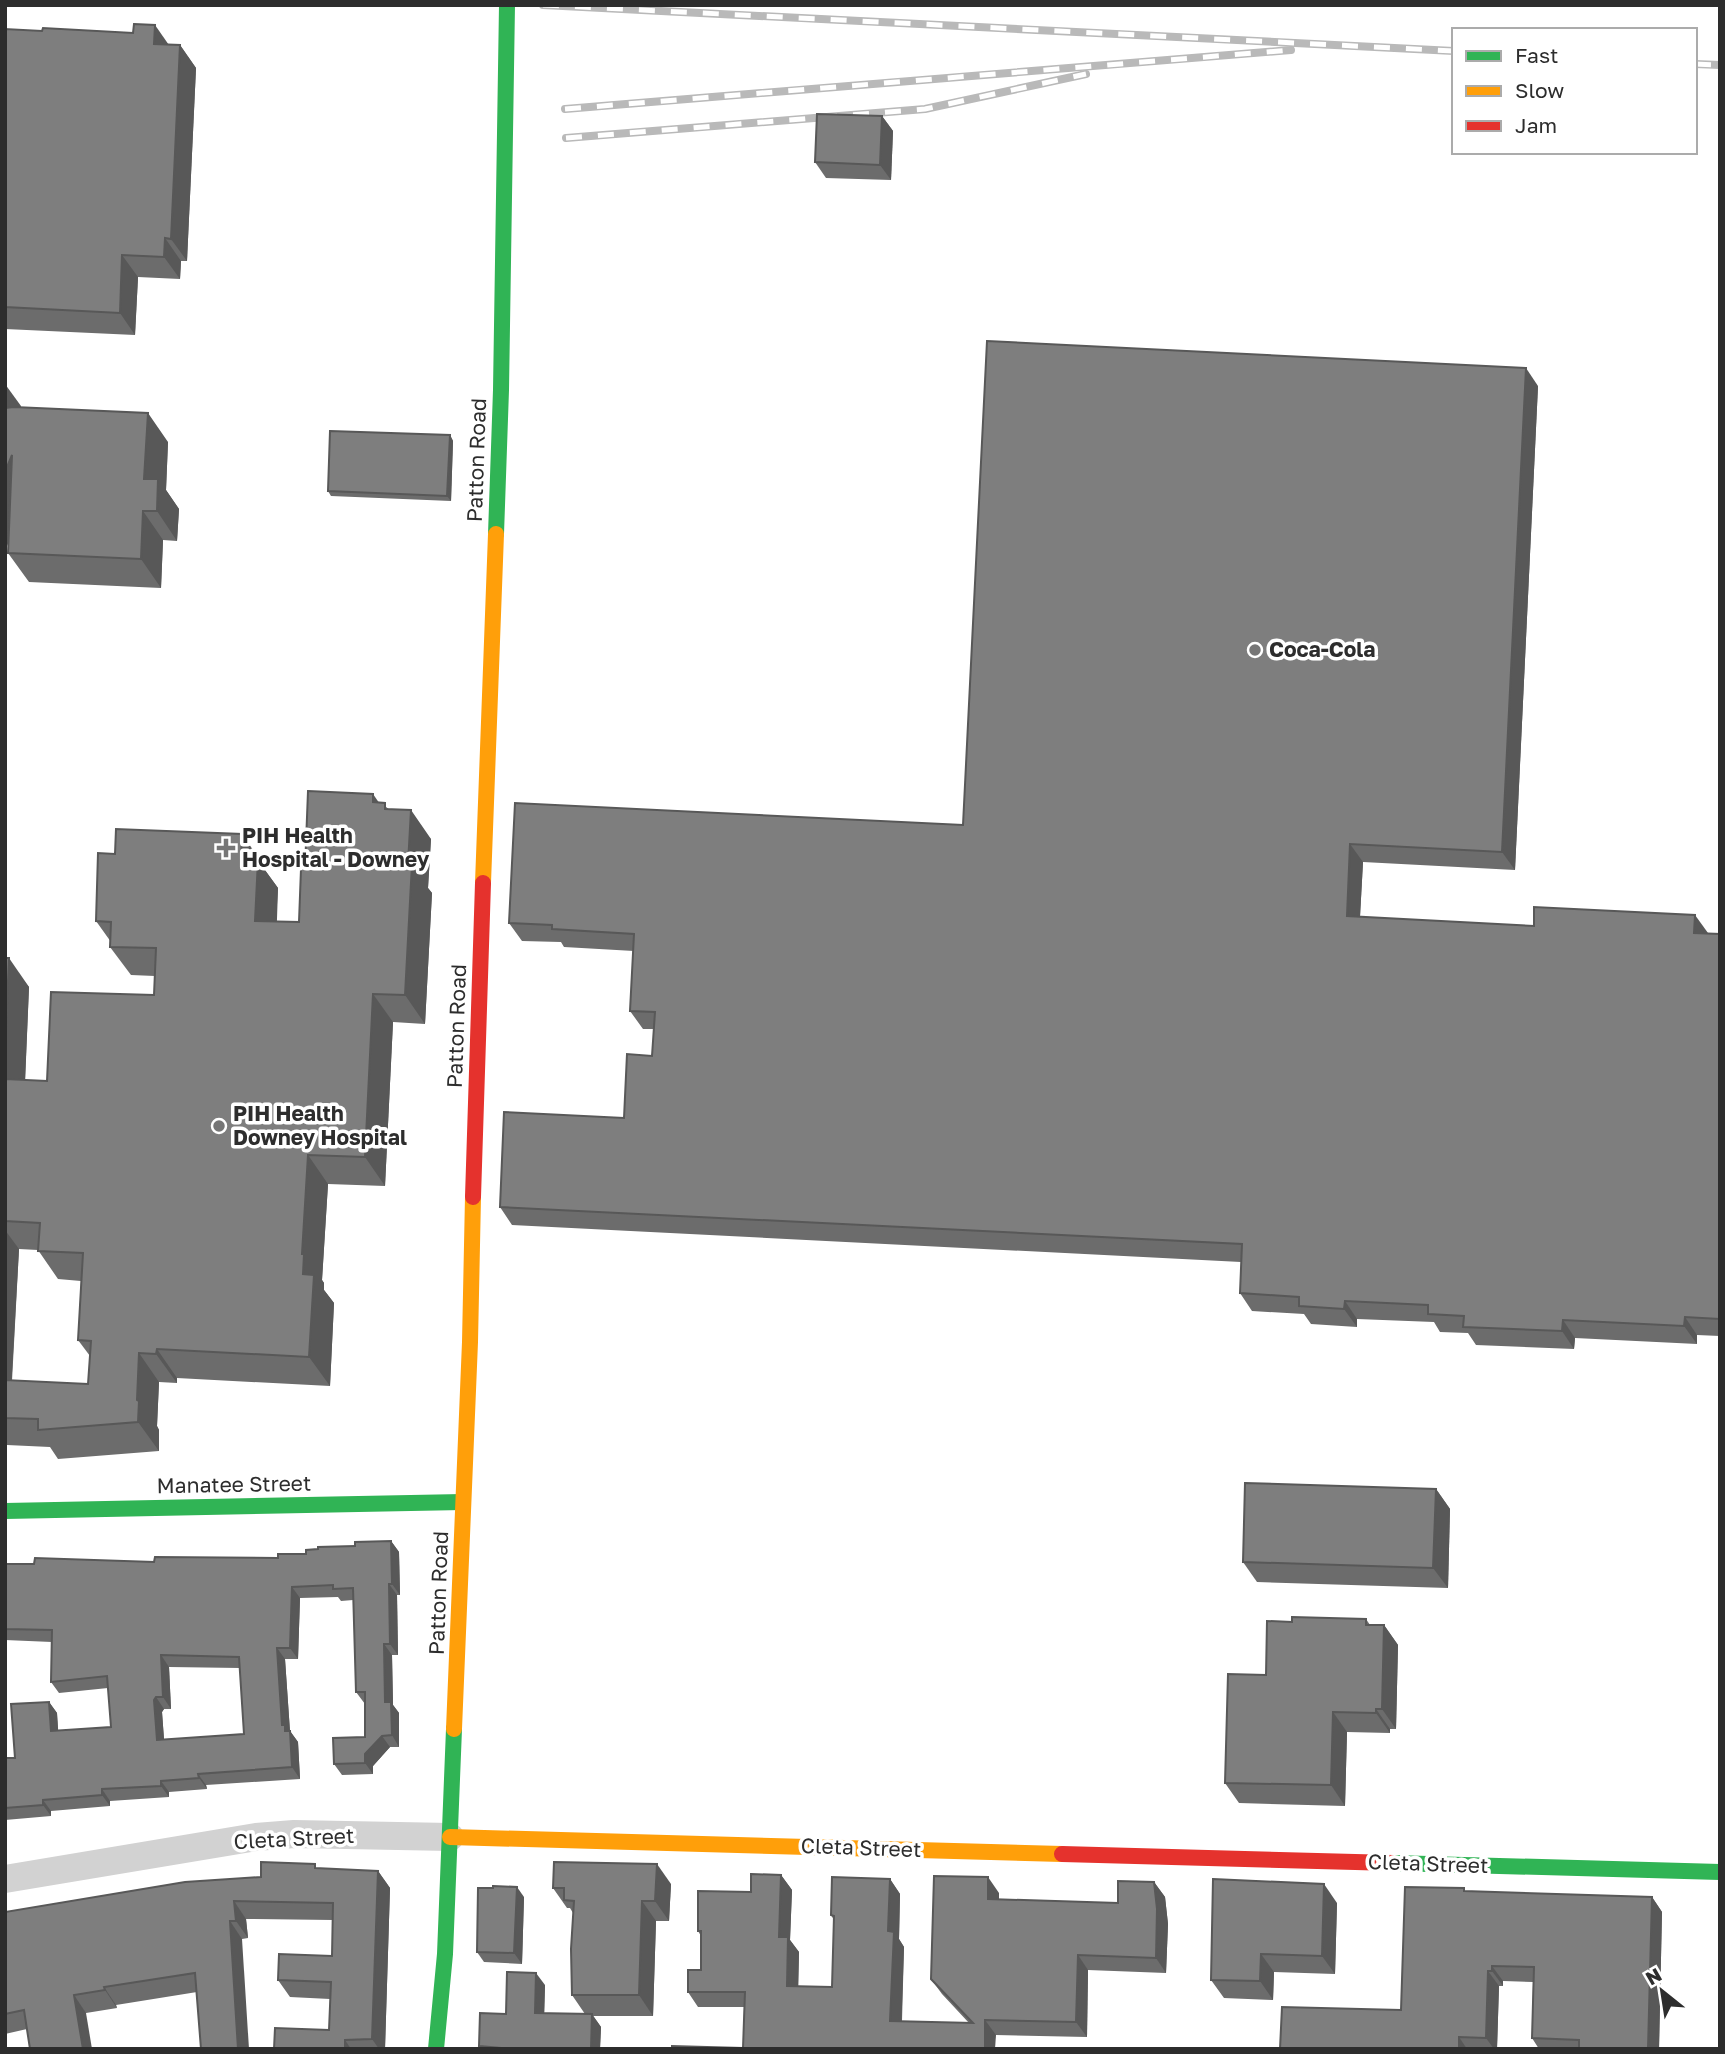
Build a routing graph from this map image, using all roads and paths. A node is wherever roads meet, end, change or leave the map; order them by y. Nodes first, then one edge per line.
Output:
1 (507, 5) edge
2 (463, 1502) junction
3 (5, 1511) edge
4 (450, 1837) junction
5 (1720, 1872) edge
6 (5, 1879) edge
7 (436, 2049) edge

1 - 2 street, Patton Road
2 - 3 street, Manatee Street
2 - 4 street, Patton Road
4 - 5 street, Cleta Street
4 - 6 street, Cleta Street
4 - 7 street, Patton Road

